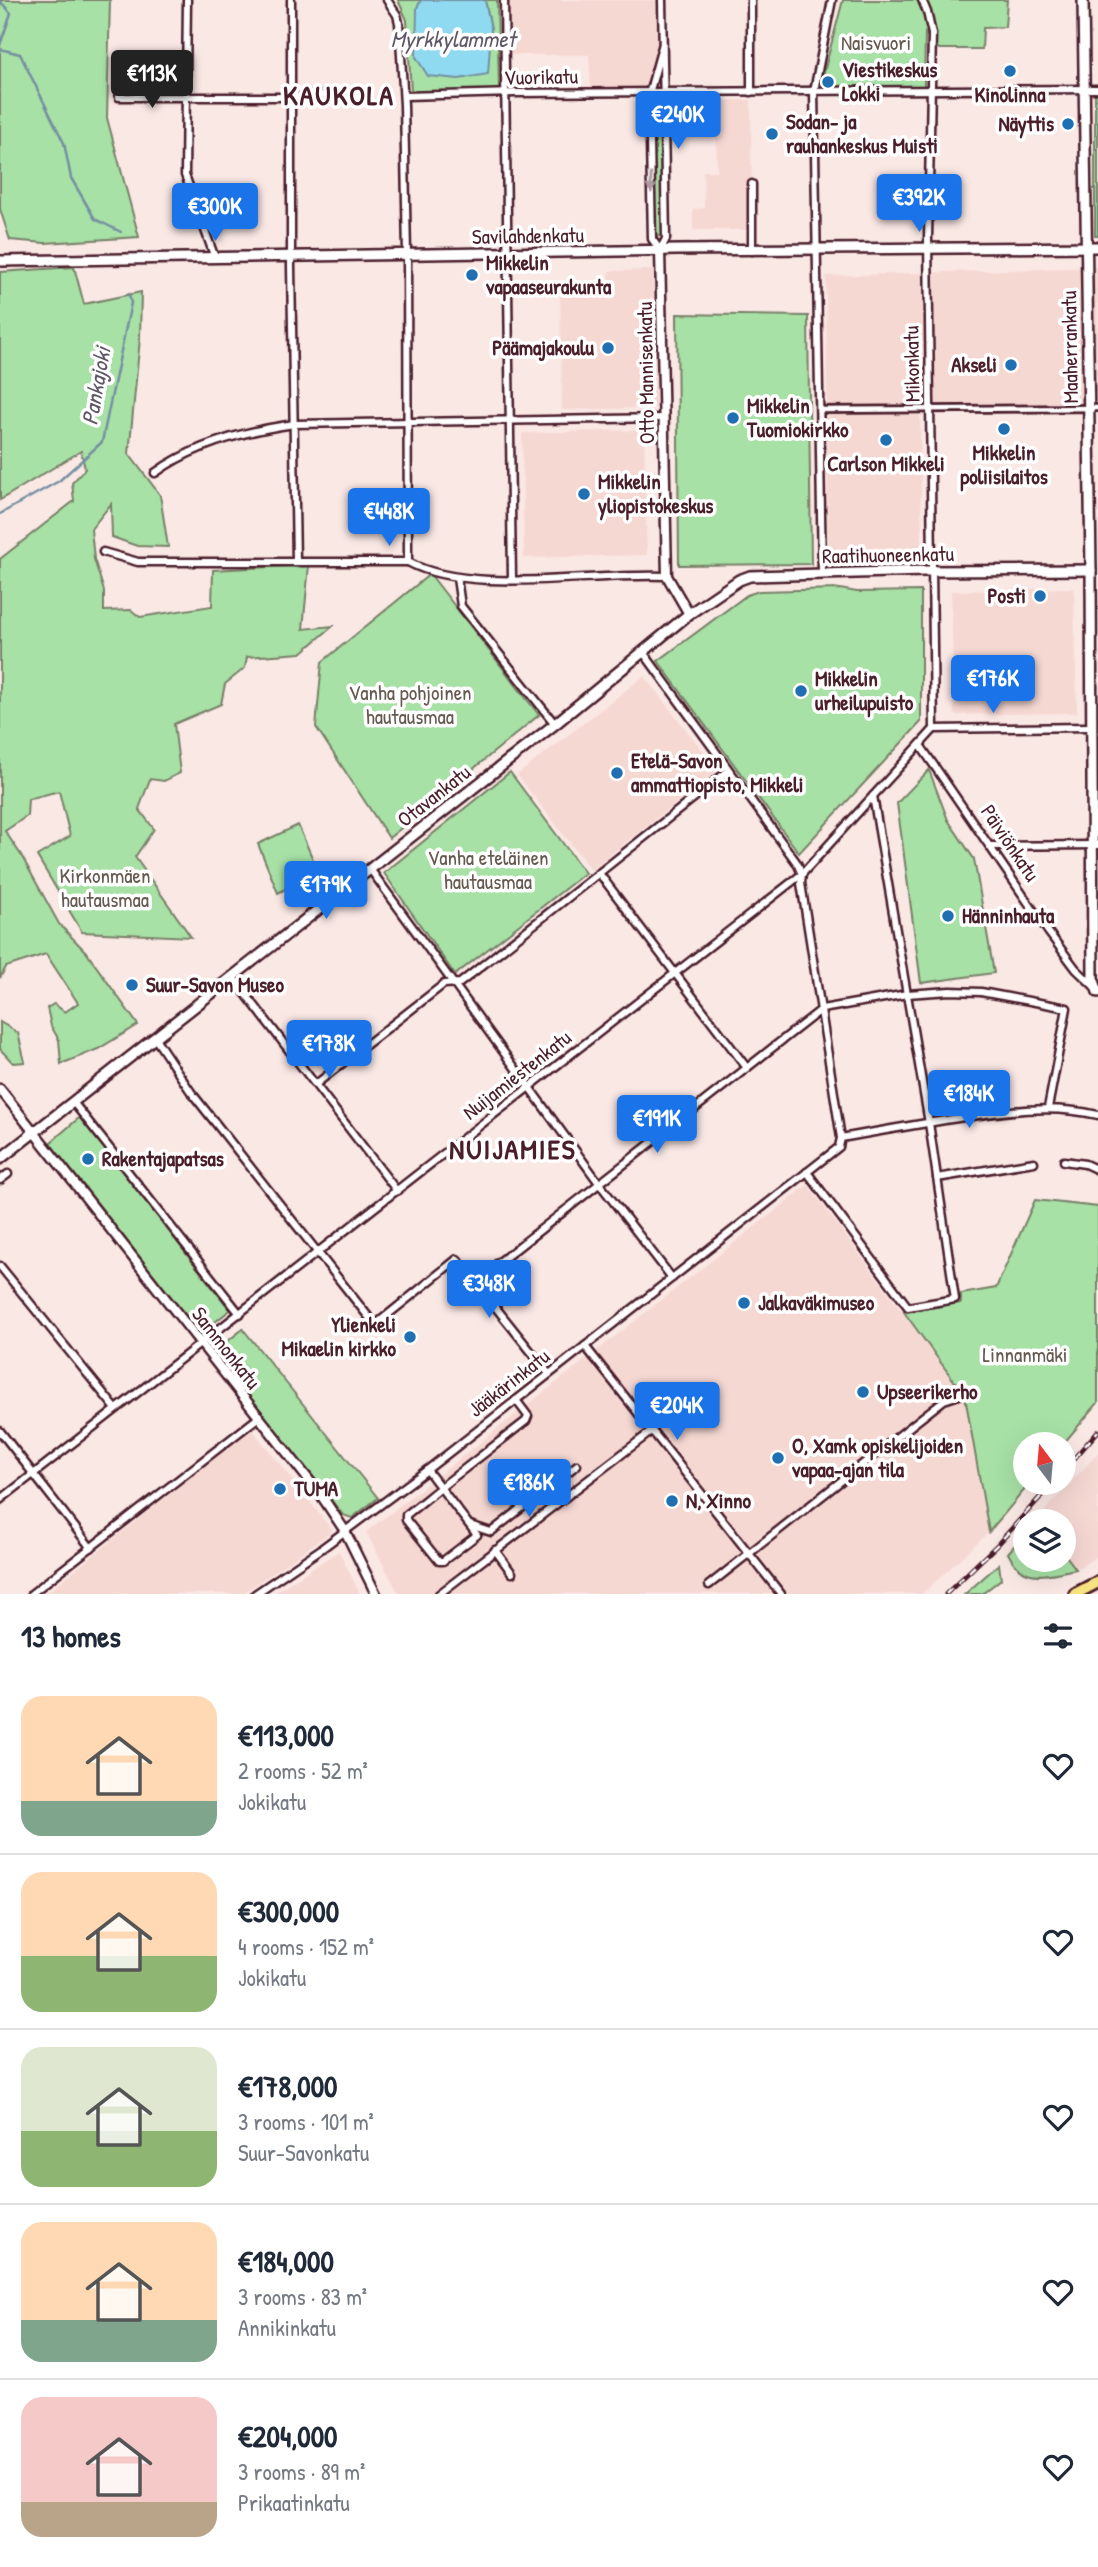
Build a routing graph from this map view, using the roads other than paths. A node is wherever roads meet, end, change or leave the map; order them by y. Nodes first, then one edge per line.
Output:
1 (187, 0) edge
2 (291, 0) edge
3 (387, 0) edge
4 (504, 0) edge
5 (662, 0) edge
6 (751, 0) edge
7 (832, 0) edge
8 (922, 0) edge
9 (1083, 0) edge
10 (663, 43) junction
11 (1084, 89) junction
12 (1098, 89) edge
13 (814, 91) junction
14 (930, 91) junction
15 (751, 92) junction
16 (342, 94) dead end
17 (504, 94) junction
18 (649, 94) junction
19 (664, 94) junction
20 (186, 96) junction
21 (404, 96) junction
22 (119, 97) dead end
23 (290, 97) junction
24 (752, 184) dead end
25 (1086, 247) junction
26 (1098, 247) edge
27 (817, 249) junction
28 (928, 249) junction
29 (660, 250) junction
30 (752, 251) junction
31 (407, 254) junction
32 (506, 254) junction
33 (291, 257) junction
34 (215, 258) junction
35 (0, 261) edge
36 (1093, 408) edge
37 (930, 409) junction
38 (819, 410) junction
39 (664, 418) junction
40 (508, 419) junction
41 (407, 421) junction
42 (294, 424) junction
43 (155, 473) dead end
44 (103, 552) dead end
45 (296, 562) junction
46 (408, 562) junction
47 (1094, 570) edge
48 (933, 571) junction
49 (822, 573) junction
50 (667, 576) junction
51 (457, 578) junction
52 (512, 579) junction
53 (689, 614) junction
54 (643, 652) junction
55 (555, 724) junction
56 (1094, 727) edge
57 (934, 729) junction
58 (920, 745) junction
59 (728, 771) junction
60 (873, 796) junction
61 (1095, 845) edge
62 (990, 846) junction
63 (370, 869) junction
64 (599, 873) junction
65 (802, 874) junction
66 (675, 974) junction
67 (232, 976) junction
68 (454, 984) junction
69 (1097, 990) edge
70 (907, 994) junction
71 (822, 1009) junction
72 (155, 1038) junction
73 (747, 1068) junction
74 (316, 1084) junction
75 (529, 1088) junction
76 (0, 1089) edge
77 (73, 1102) junction
78 (1048, 1108) junction
79 (1098, 1115) edge
80 (929, 1122) junction
81 (33, 1134) junction
82 (841, 1138) junction
83 (0, 1159) edge
84 (1064, 1161) dead end
85 (1034, 1162) dead end
86 (1098, 1170) edge
87 (807, 1172) junction
88 (8, 1174) dead end
89 (937, 1178) junction
90 (0, 1181) edge
91 (599, 1183) junction
92 (397, 1191) junction
93 (318, 1253) junction
94 (0, 1266) edge
95 (672, 1278) junction
96 (475, 1281) junction
97 (240, 1314) junction
98 (202, 1344) junction
99 (585, 1346) junction
100 (549, 1374) junction
101 (968, 1392) dead end
102 (516, 1400) junction
103 (116, 1409) junction
104 (259, 1417) junction
105 (0, 1430) edge
106 (652, 1431) junction
107 (577, 1465) dead end
108 (426, 1470) junction
109 (33, 1474) junction
110 (440, 1488) junction
111 (0, 1500) edge
112 (470, 1525) junction
113 (345, 1531) junction
114 (91, 1548) junction
115 (495, 1550) junction
116 (748, 1554) junction
117 (512, 1573) dead end
118 (1098, 1582) edge
119 (709, 1585) dead end
120 (31, 1594) edge
121 (255, 1594) edge
122 (376, 1594) edge
123 (439, 1594) edge
124 (781, 1594) edge
125 (1075, 1594) edge

1 - 20 street
2 - 23 street
3 - 21 street
4 - 17 street
5 - 10 street
6 - 15 street
7 - 13 street
8 - 14 street, Mikonkatu
9 - 11 main road, Maaherrankatu
10 - 18 street
10 - 19 street
11 - 12 street, Vuorikatu
11 - 14 street, Vuorikatu
11 - 25 main road, Maaherrankatu
13 - 14 street, Vuorikatu
13 - 15 street, Vuorikatu
13 - 27 street
14 - 28 street, Mikonkatu
15 - 19 street, Vuorikatu
16 - 23 street
17 - 18 street, Vuorikatu
17 - 21 street, Vuorikatu
17 - 32 street
18 - 19 street, Vuorikatu
18 -> 29 street
19 - 29 street
20 - 22 street
20 - 23 street
20 - 34 street
21 - 31 street
23 - 33 street
24 - 30 street
25 - 26 main road, Savilahdenkatu
25 - 28 main road, Savilahdenkatu
25 - 36 main road, Maaherrankatu
27 - 28 main road, Savilahdenkatu
27 - 30 main road, Savilahdenkatu
27 - 38 street
28 - 37 street, Mikonkatu
29 - 30 main road, Savilahdenkatu
29 - 32 main road, Savilahdenkatu
29 - 39 street, Otto Mannisenkatu
31 - 32 main road, Savilahdenkatu
31 - 33 main road, Savilahdenkatu
31 - 41 street
32 - 40 street
33 - 34 main road, Savilahdenkatu
33 - 42 street
34 - 35 main road, Savilahdenkatu
36 - 37 street
36 - 47 main road, Maaherrankatu
37 - 38 street
37 - 48 street, Mikonkatu
38 - 49 street
39 - 40 street
39 - 50 street, Otto Mannisenkatu
40 - 41 street
40 - 52 street
41 - 42 street
41 - 46 street
42 - 43 street
42 - 45 street
44 - 45 street
45 - 46 street
46 - 51 street
47 - 48 main road, Raatihuoneenkatu
47 - 56 main road, Maaherrankatu
48 - 49 main road, Raatihuoneenkatu
48 - 57 street, Mikonkatu
49 - 53 main road, Raatihuoneenkatu
50 - 52 street
50 - 53 street, Otto Mannisenkatu
51 - 52 street
51 - 55 street
53 - 54 main road, Otavankatu
54 - 55 main road, Otavankatu
54 - 59 street
55 - 63 main road, Otavankatu
56 - 57 street
56 - 61 main road, Maaherrankatu
57 - 58 street, Nuijamiestenkatu
58 - 60 street, Nuijamiestenkatu
58 - 62 street, Päiviönkatu
59 - 64 street
59 - 65 street
60 - 65 street, Nuijamiestenkatu
60 - 70 street
61 - 62 street
61 - 69 main road, Maaherrankatu
62 - 69 street, Päiviönkatu
63 - 67 main road, Otavankatu
63 - 68 street
64 - 66 street
64 - 68 street
65 - 66 street, Nuijamiestenkatu
65 - 71 street
66 - 73 street
66 - 75 street, Nuijamiestenkatu
67 - 72 main road, Otavankatu
67 - 74 street
68 - 74 street
68 - 75 street
70 - 71 street
70 - 78 street
70 - 80 street
71 - 73 street
71 - 82 street
72 - 77 main road, Otavankatu
72 - 93 street
73 - 91 street
74 - 92 street
75 - 91 street
75 - 92 street, Nuijamiestenkatu
76 - 81 street, Sammonkatu
77 - 81 main road, Otavankatu
77 - 97 street
78 - 79 street
78 - 80 street
80 - 82 street
80 - 89 street
81 - 83 main road, Otavankatu
81 - 98 street, Sammonkatu
82 - 87 street, Jääkärinkatu
84 - 86 street
85 - 89 street
87 - 89 street
87 - 95 street, Jääkärinkatu
88 - 90 street
91 - 95 street
91 - 96 street
92 - 93 street, Nuijamiestenkatu
93 - 96 street
93 - 97 street, Nuijamiestenkatu
94 - 103 street
95 - 99 street, Jääkärinkatu
96 - 100 street
97 - 98 street, Nuijamiestenkatu
98 - 103 street, Nuijamiestenkatu
98 - 104 street, Sammonkatu
99 - 100 street, Jääkärinkatu
99 - 106 street
100 - 102 street, Jääkärinkatu
101 - 116 street
102 - 108 street, Jääkärinkatu
102 - 110 street
103 - 109 street, Nuijamiestenkatu
104 - 113 street, Sammonkatu
104 - 114 street
105 - 109 street
106 - 115 street
106 - 116 street
107 - 112 street
108 - 110 street
108 - 113 street, Jääkärinkatu
109 - 111 street, Nuijamiestenkatu
109 - 114 street
110 - 112 street
110 - 112 street
113 - 121 street, Jääkärinkatu
113 - 122 street, Sammonkatu
114 - 120 street
115 - 117 street
115 - 123 street
116 - 119 street
116 - 124 street
118 - 125 highway

